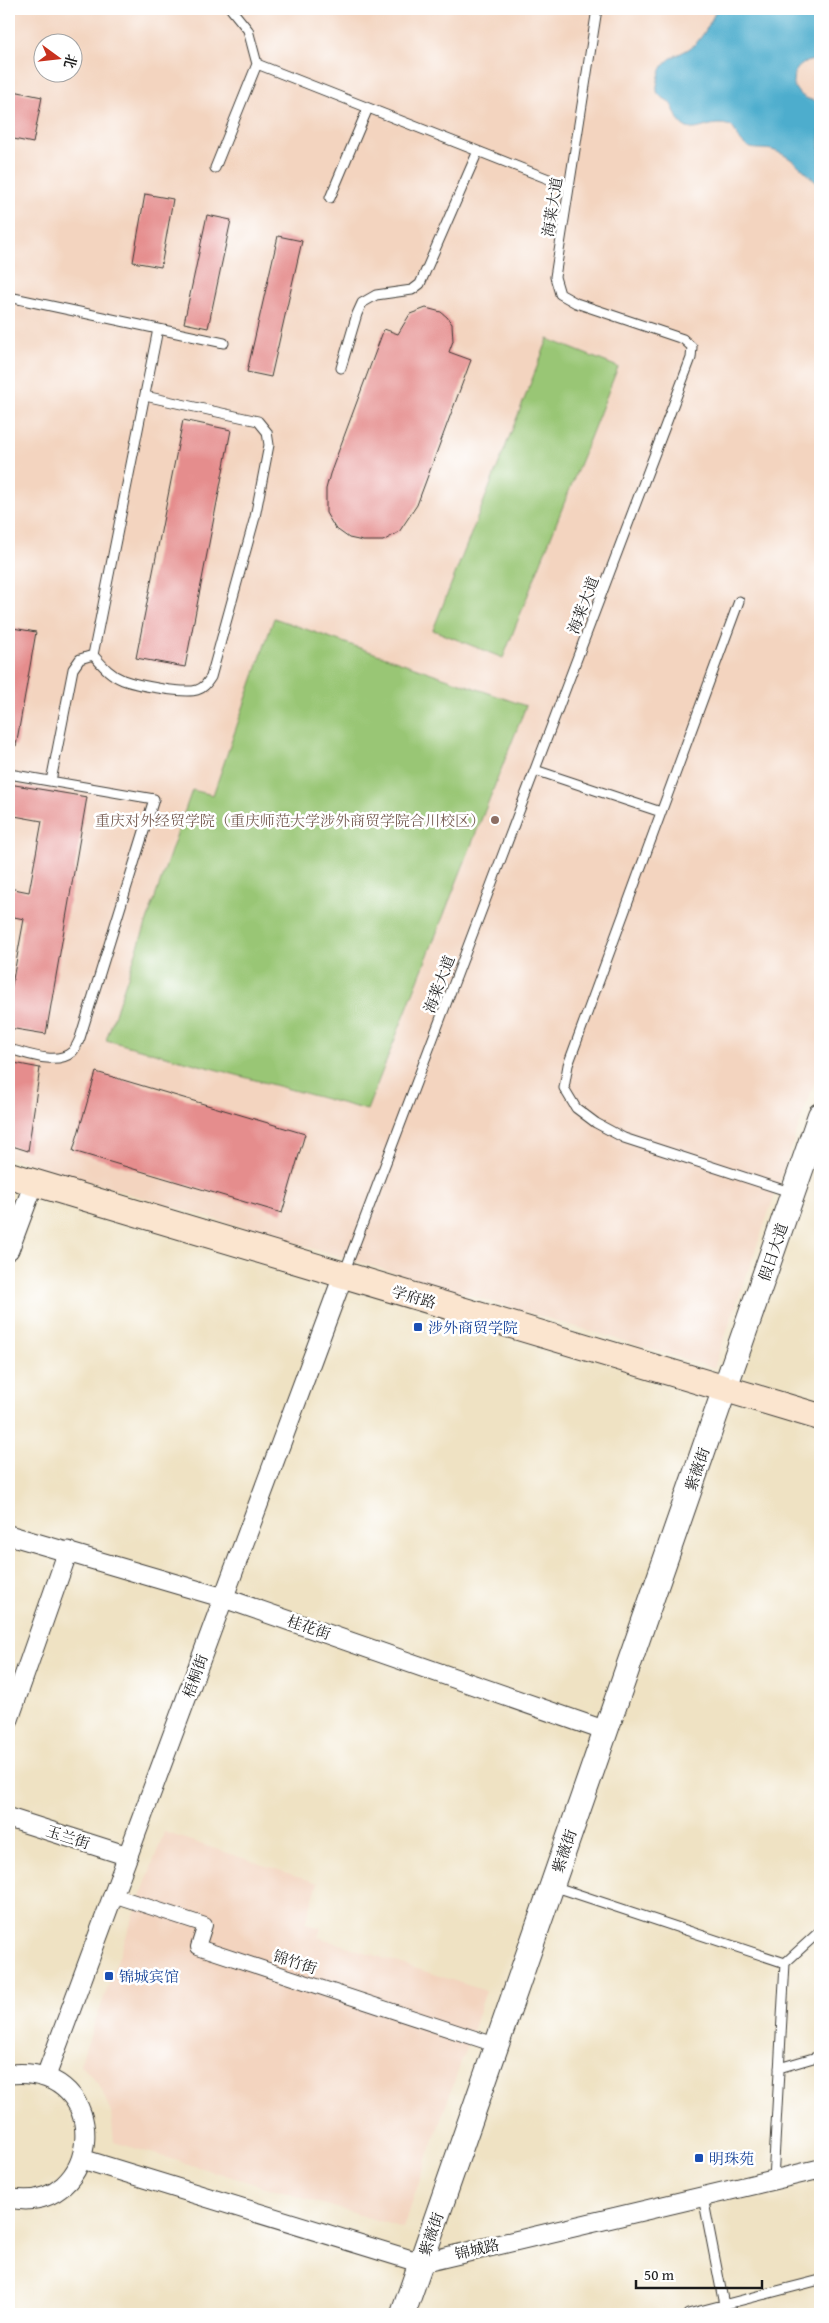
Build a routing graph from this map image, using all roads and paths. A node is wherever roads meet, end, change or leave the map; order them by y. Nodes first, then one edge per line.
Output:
1 (232, 9) edge
2 (597, 9) edge
3 (257, 64) junction
4 (368, 108) junction
5 (478, 151) junction
6 (215, 168) dead end
7 (569, 187) junction
8 (330, 198) dead end
9 (9, 297) edge
10 (158, 329) junction
11 (224, 343) dead end
12 (341, 368) dead end
13 (145, 396) junction
14 (739, 601) dead end
15 (93, 655) junction
16 (535, 770) junction
17 (9, 774) edge
18 (51, 781) junction
19 (661, 812) junction
20 (9, 1049) edge
21 (820, 1115) edge
22 (9, 1175) edge
23 (34, 1183) junction
24 (793, 1193) junction
25 (9, 1250) edge
26 (343, 1276) junction
27 (725, 1388) junction
28 (820, 1417) edge
29 (9, 1535) edge
30 (68, 1551) junction
31 (224, 1598) junction
32 (9, 1719) edge
33 (606, 1730) junction
34 (9, 1818) edge
35 (128, 1856) junction
36 (552, 1886) junction
37 (113, 1895) junction
38 (820, 1931) edge
39 (785, 1963) junction
40 (496, 2045) junction
41 (820, 2056) edge
42 (779, 2068) junction
43 (9, 2074) edge
44 (46, 2076) junction
45 (82, 2160) junction
46 (820, 2169) edge
47 (773, 2181) junction
48 (703, 2197) junction
49 (9, 2198) edge
50 (421, 2263) junction
51 (820, 2280) edge
52 (724, 2304) junction
53 (403, 2314) edge
54 (688, 2314) edge

1 - 3 lane
2 - 7 lane, 海莱大道
3 - 4 lane
3 - 6 lane
4 - 5 lane
4 - 8 lane
5 - 7 lane
5 - 12 lane
7 - 16 lane, 海莱大道
9 - 10 lane
10 - 11 lane
10 - 13 lane
13 - 15 lane
13 - 15 lane
14 - 19 lane
15 - 18 lane
16 - 19 lane
16 - 26 lane, 海莱大道
17 - 18 lane
18 - 20 lane
19 - 24 lane
21 - 24 street, 假日大道
22 - 23 main road, 学府路
23 - 25 street
23 - 26 main road, 学府路
24 - 27 street, 假日大道
26 - 27 main road, 学府路
26 - 31 street, 梧桐街
27 - 28 main road, 学府路
27 - 33 street, 紫薇街
29 - 30 street, 桂花街
30 - 31 street, 桂花街
30 - 32 street
31 - 33 street, 桂花街
31 - 35 street, 梧桐街
33 - 36 street, 紫薇街
34 - 35 street, 玉兰街
35 - 37 street, 梧桐街
36 - 39 lane
36 - 40 street, 紫薇街
37 - 40 street, 锦竹街
37 - 44 street, 梧桐街
38 - 39 lane
39 - 42 lane
40 - 50 street, 紫薇街
41 - 42 lane
42 - 47 lane
43 - 44 street
44 - 45 street
45 - 49 street
45 - 50 street
46 - 47 street, 锦城路
47 - 48 street, 锦城路
48 - 50 street, 锦城路
48 - 52 lane
50 - 53 street, 紫薇街
51 - 52 lane
52 - 54 lane

